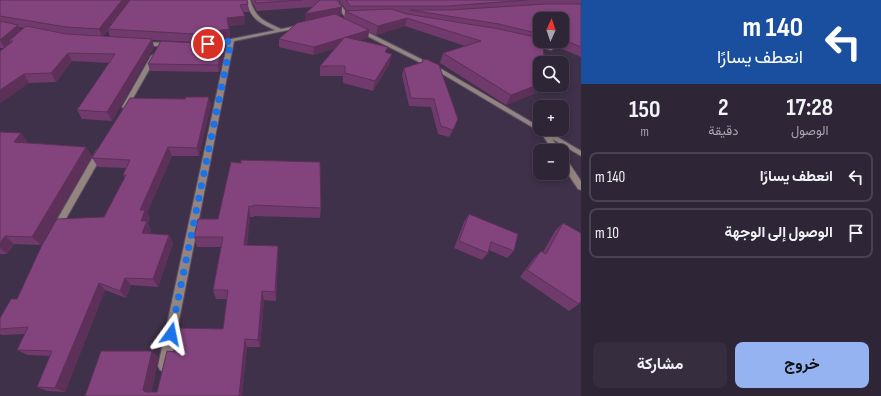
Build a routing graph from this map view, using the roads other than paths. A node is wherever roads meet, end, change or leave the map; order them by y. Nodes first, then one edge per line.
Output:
1 (248, 0) edge
2 (335, 0) edge
3 (354, 16) edge
4 (308, 24) edge
5 (350, 25) edge
6 (279, 30) junction
7 (231, 41) junction
8 (530, 42) edge
9 (533, 43) edge
10 (139, 44) edge
11 (211, 44) edge
12 (160, 45) junction
13 (175, 45) edge
14 (121, 114) edge
15 (533, 125) edge
16 (551, 136) edge
17 (106, 141) edge
18 (581, 154) edge
19 (569, 169) edge
20 (581, 187) edge
21 (51, 238) edge
22 (162, 373) edge

1 - 6 street
2 - 3 street
4 - 6 street
5 - 15 street
6 - 7 street
7 - 11 street
7 - 22 street
8 - 9 street
10 - 12 street
12 - 13 street
12 - 14 street
16 - 18 street
17 - 21 street
19 - 20 street

